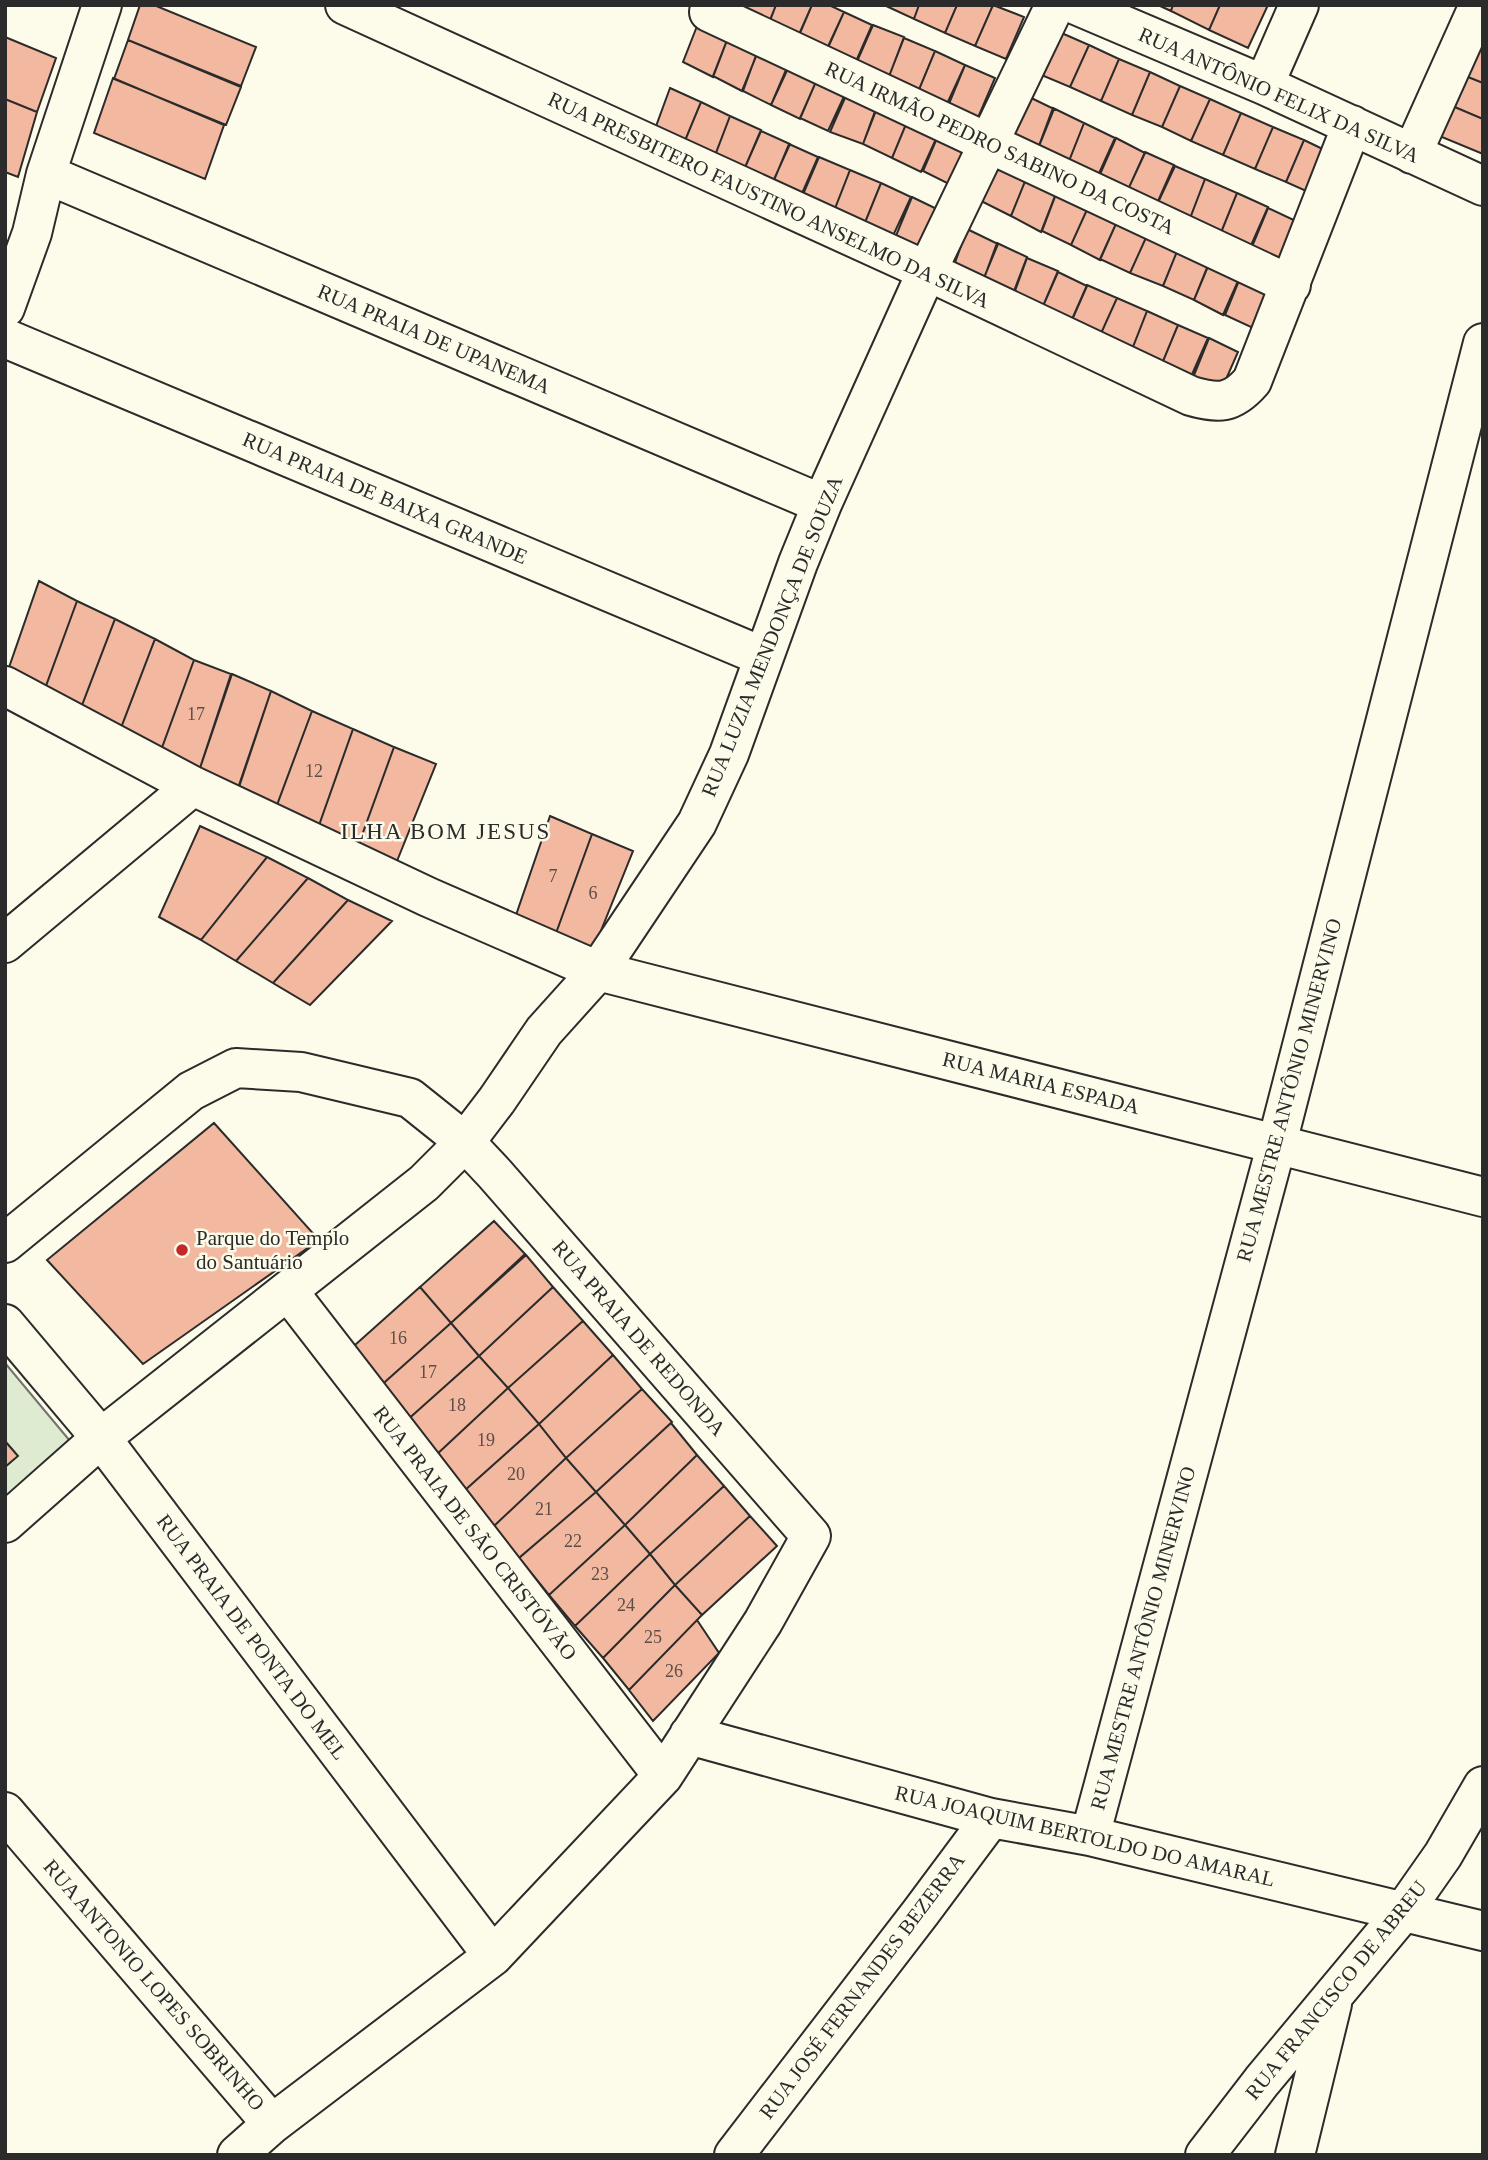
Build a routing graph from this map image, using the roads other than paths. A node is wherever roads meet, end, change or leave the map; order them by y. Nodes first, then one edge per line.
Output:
1 (102, 5) edge
2 (345, 5) edge
3 (1055, 5) edge
4 (1076, 5) edge
5 (1299, 5) edge
6 (1479, 5) edge
7 (709, 12) dead end
8 (1264, 85) junction
9 (1352, 125) junction
10 (988, 143) junction
11 (1412, 154) junction
12 (46, 174) junction
13 (1483, 186) edge
14 (19, 227) edge
15 (927, 271) junction
16 (1291, 285) junction
17 (6, 314) edge
18 (1483, 343) edge
19 (822, 504) junction
20 (764, 657) junction
21 (5, 686) edge
22 (193, 786) junction
23 (5, 943) edge
24 (598, 971) junction
25 (465, 1142) junction
26 (1276, 1143) junction
27 (1483, 1197) edge
28 (5, 1243) edge
29 (288, 1291) junction
30 (5, 1324) edge
31 (101, 1438) junction
32 (5, 1523) edge
33 (688, 1735) junction
34 (663, 1776) junction
35 (1483, 1786) edge
36 (5, 1812) edge
37 (991, 1818) junction
38 (1090, 1836) junction
39 (1403, 1912) junction
40 (1483, 1931) edge
41 (493, 1956) junction
42 (1333, 1997) junction
43 (272, 2124) junction
44 (237, 2155) edge
45 (734, 2155) edge
46 (1205, 2155) edge
47 (1295, 2155) edge

1 - 12 street
2 - 15 street, RUA PRESBITERO FAUSTINO ANSELMO DA SILVA
3 - 10 street, RUA LUZIA MENDONÇA DE SOUZA
4 - 8 street, RUA ANTÔNIO FELIX DA SILVA
5 - 8 street
6 - 11 street
7 - 10 street, RUA IRMÃO PEDRO SABINO DA COSTA
8 - 9 street, RUA ANTÔNIO FELIX DA SILVA
9 - 11 street, RUA ANTÔNIO FELIX DA SILVA
9 - 16 street, RUA PRESBITERO FAUSTINO ANSELMO DA SILVA
10 - 15 street, RUA LUZIA MENDONÇA DE SOUZA
10 - 16 street, RUA IRMÃO PEDRO SABINO DA COSTA
11 - 13 street, RUA ANTÔNIO FELIX DA SILVA
12 - 14 street
12 - 19 street, RUA PRAIA DE UPANEMA
14 - 17 street
15 - 16 street, RUA PRESBITERO FAUSTINO ANSELMO DA SILVA
15 - 19 street, RUA LUZIA MENDONÇA DE SOUZA
17 - 20 street, RUA PRAIA DE BAIXA GRANDE
18 - 26 street, RUA MESTRE ANTÔNIO MINERVINO
19 - 20 street, RUA LUZIA MENDONÇA DE SOUZA
20 - 24 street, RUA LUZIA MENDONÇA DE SOUZA
21 - 22 street, RUA MARIA ESPADA
22 - 23 street
22 - 24 street, RUA MARIA ESPADA
24 - 25 street, RUA LUZIA MENDONÇA DE SOUZA
24 - 26 street, RUA MARIA ESPADA
25 - 28 street, RUA PRAIA DE REDONDA
25 - 29 street, RUA LUZIA MENDONÇA DE SOUZA
25 - 33 street, RUA PRAIA DE REDONDA
26 - 27 street, RUA MARIA ESPADA
26 - 38 street, RUA MESTRE ANTÔNIO MINERVINO
29 - 31 street, RUA LUZIA MENDONÇA DE SOUZA
29 - 34 street, RUA PRAIA DE SÃO CRISTÓVÃO
30 - 31 street, RUA PRAIA DE PONTA DO MEL
31 - 32 street, RUA LUZIA MENDONÇA DE SOUZA
31 - 41 street, RUA PRAIA DE PONTA DO MEL
33 - 34 street
33 - 37 street, RUA JOAQUIM BERTOLDO DO AMARAL
34 - 41 street
35 - 39 street, RUA FRANCISCO DE ABREU
36 - 43 street, RUA ANTONIO LOPES SOBRINHO
37 - 38 street, RUA JOAQUIM BERTOLDO DO AMARAL
37 - 45 street, RUA JOSÉ FERNANDES BEZERRA
38 - 39 street, RUA JOAQUIM BERTOLDO DO AMARAL
39 - 40 street, RUA JOAQUIM BERTOLDO DO AMARAL
39 - 42 street, RUA FRANCISCO DE ABREU
41 - 43 street
42 - 46 street, RUA FRANCISCO DE ABREU
42 - 47 street
43 - 44 street, RUA ANTONIO LOPES SOBRINHO

